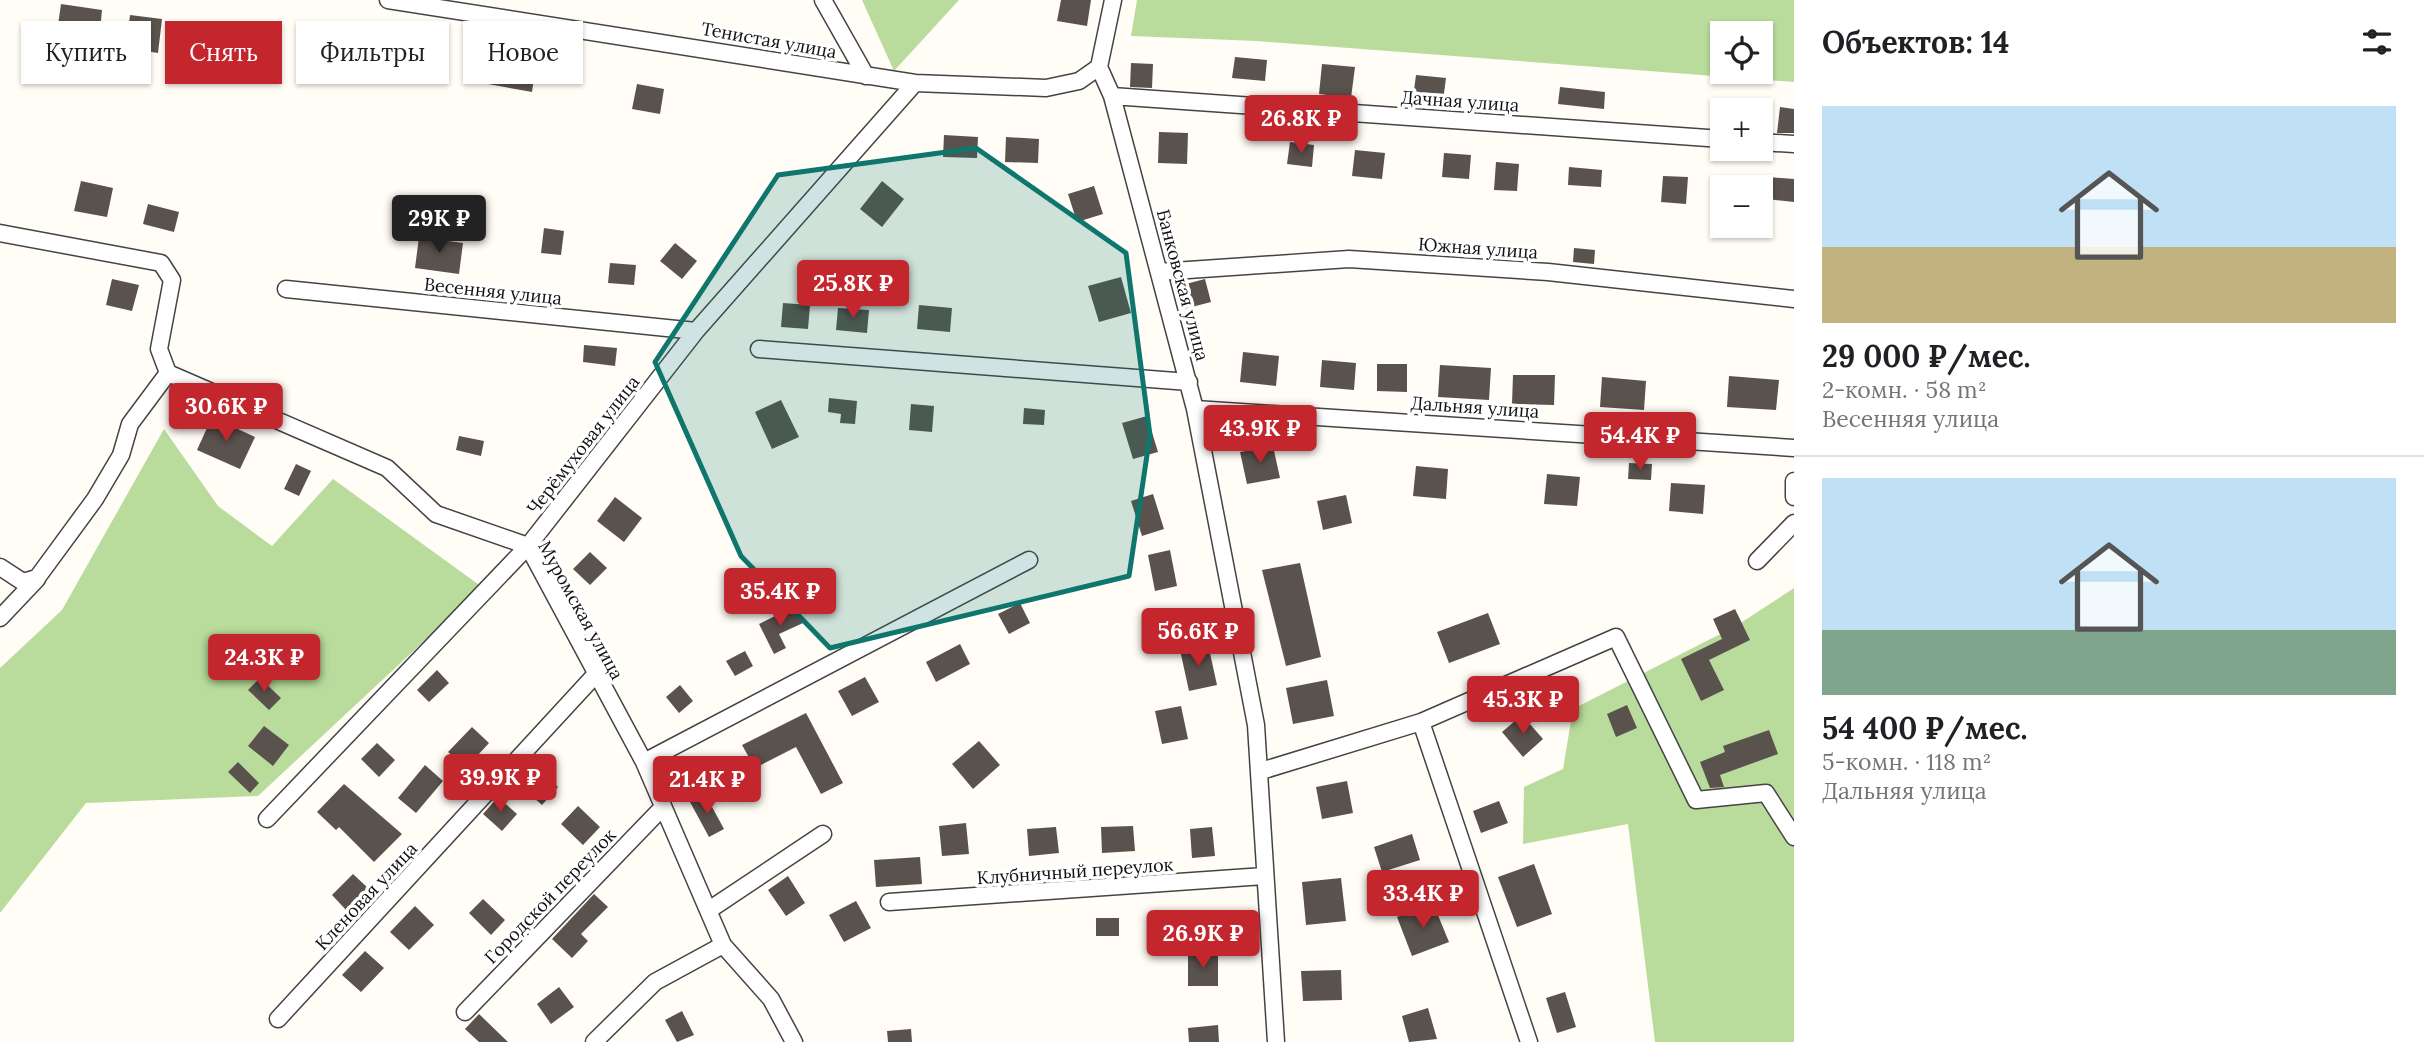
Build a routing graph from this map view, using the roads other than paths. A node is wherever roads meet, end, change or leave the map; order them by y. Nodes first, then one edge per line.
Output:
1 (388, 0) edge
2 (823, 0) edge
3 (1113, 0) edge
4 (1099, 67) junction
5 (866, 76) junction
6 (915, 83) junction
7 (1112, 96) junction
8 (1710, 138) edge
9 (1773, 143) edge
10 (1794, 144) edge
11 (0, 233) edge
12 (1159, 272) junction
13 (286, 289) dead end
14 (1794, 299) edge
15 (696, 331) junction
16 (759, 349) dead end
17 (168, 373) junction
18 (1189, 382) junction
19 (1195, 409) junction
20 (1794, 447) edge
21 (1794, 481) edge
22 (1794, 497) edge
23 (1794, 523) edge
24 (528, 546) junction
25 (1029, 560) dead end
26 (1757, 561) dead end
27 (0, 567) edge
28 (37, 578) junction
29 (0, 618) edge
30 (596, 674) junction
31 (1421, 722) junction
32 (643, 762) junction
33 (1261, 771) junction
34 (663, 807) junction
35 (267, 819) dead end
36 (822, 834) dead end
37 (1794, 837) edge
38 (1264, 876) junction
39 (889, 902) dead end
40 (709, 910) junction
41 (723, 945) junction
42 (465, 1012) dead end
43 (278, 1020) dead end
44 (594, 1042) edge
45 (794, 1042) edge
46 (1276, 1042) edge
47 (1529, 1042) edge

1 - 5 street, Тенистая улица
2 - 5 street
3 - 4 street
4 - 6 street, Тенистая улица
4 - 7 street, Банковская улица
5 - 6 street, Тенистая улица
6 - 15 street, Черёмуховая улица
7 - 8 street, Дачная улица
7 - 12 street, Банковская улица
9 - 10 street
11 - 17 street
12 - 14 street, Южная улица
12 - 18 street, Банковская улица
13 - 15 street, Весенняя улица
15 - 24 street, Черёмуховая улица
16 - 18 street
17 - 24 street, Муромская улица
17 - 28 street
18 - 19 street, Банковская улица
19 - 20 street, Дальняя улица
19 - 33 street, Банковская улица
21 - 22 street
23 - 26 street
24 - 30 street, Муромская улица
24 - 35 street, Черёмуховая улица
25 - 32 street
27 - 28 street
28 - 29 street
30 - 32 street, Муромская улица
30 - 43 street, Кленовая улица
31 - 33 street
31 - 37 street
31 - 47 street
32 - 34 street, Муромская улица
33 - 38 street, Банковская улица
34 - 40 street, Муромская улица
34 - 42 street, Городской переулок
36 - 40 street
38 - 39 street, Клубничный переулок
38 - 46 street, Банковская улица
40 - 41 street, Муромская улица
41 - 44 street
41 - 45 street, Муромская улица

